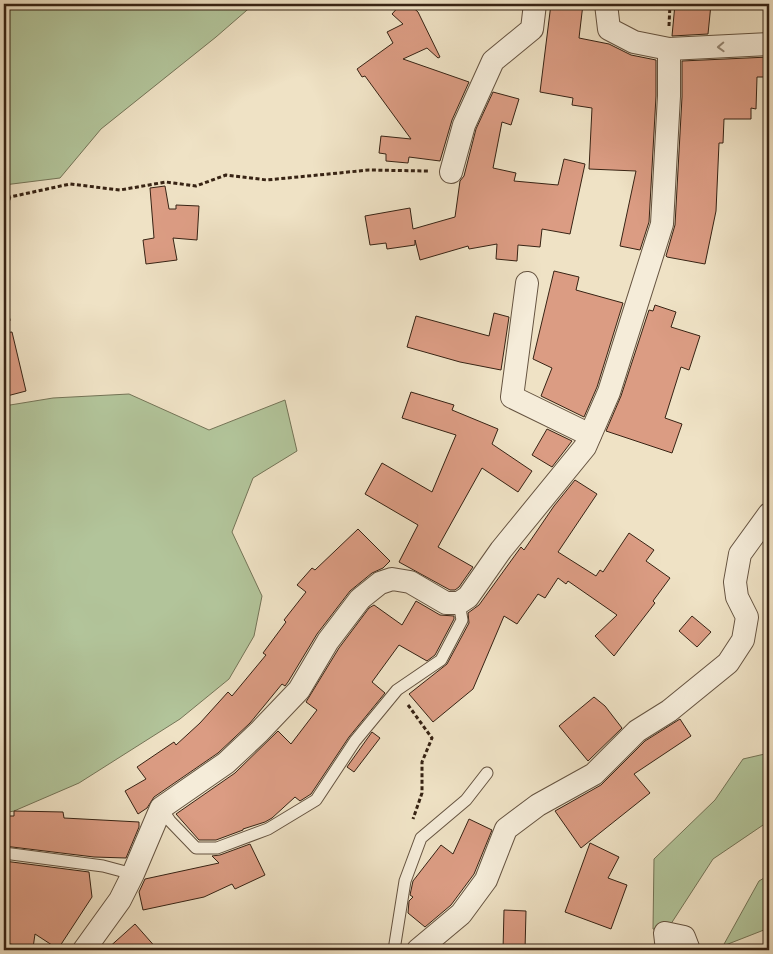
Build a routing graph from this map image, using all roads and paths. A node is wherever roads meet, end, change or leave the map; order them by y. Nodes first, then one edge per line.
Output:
1 (535, 4) edge
2 (606, 4) edge
3 (769, 44) edge
4 (669, 49) junction
5 (451, 172) joint
6 (4, 212) edge
7 (527, 283) dead end
8 (4, 298) edge
9 (4, 323) edge
10 (590, 435) junction
11 (769, 514) edge
12 (459, 603) junction
13 (397, 690) junction
14 (487, 773) dead end
15 (161, 808) junction
16 (411, 822) dead end
17 (4, 853) edge
18 (133, 874) junction
19 (84, 950) edge
20 (394, 950) edge
21 (418, 950) edge
22 (667, 950) edge
23 (689, 950) edge

1 - 5 street
2 - 4 street
3 -> 4 street
4 - 10 street
5 - 6 path
7 - 10 street
8 - 9 path
10 - 12 street
11 - 21 street
12 - 13 lane
12 - 15 street
13 - 15 lane
13 - 16 path
14 - 20 lane
15 - 18 street
17 - 18 lane
18 - 19 street
22 - 23 street

